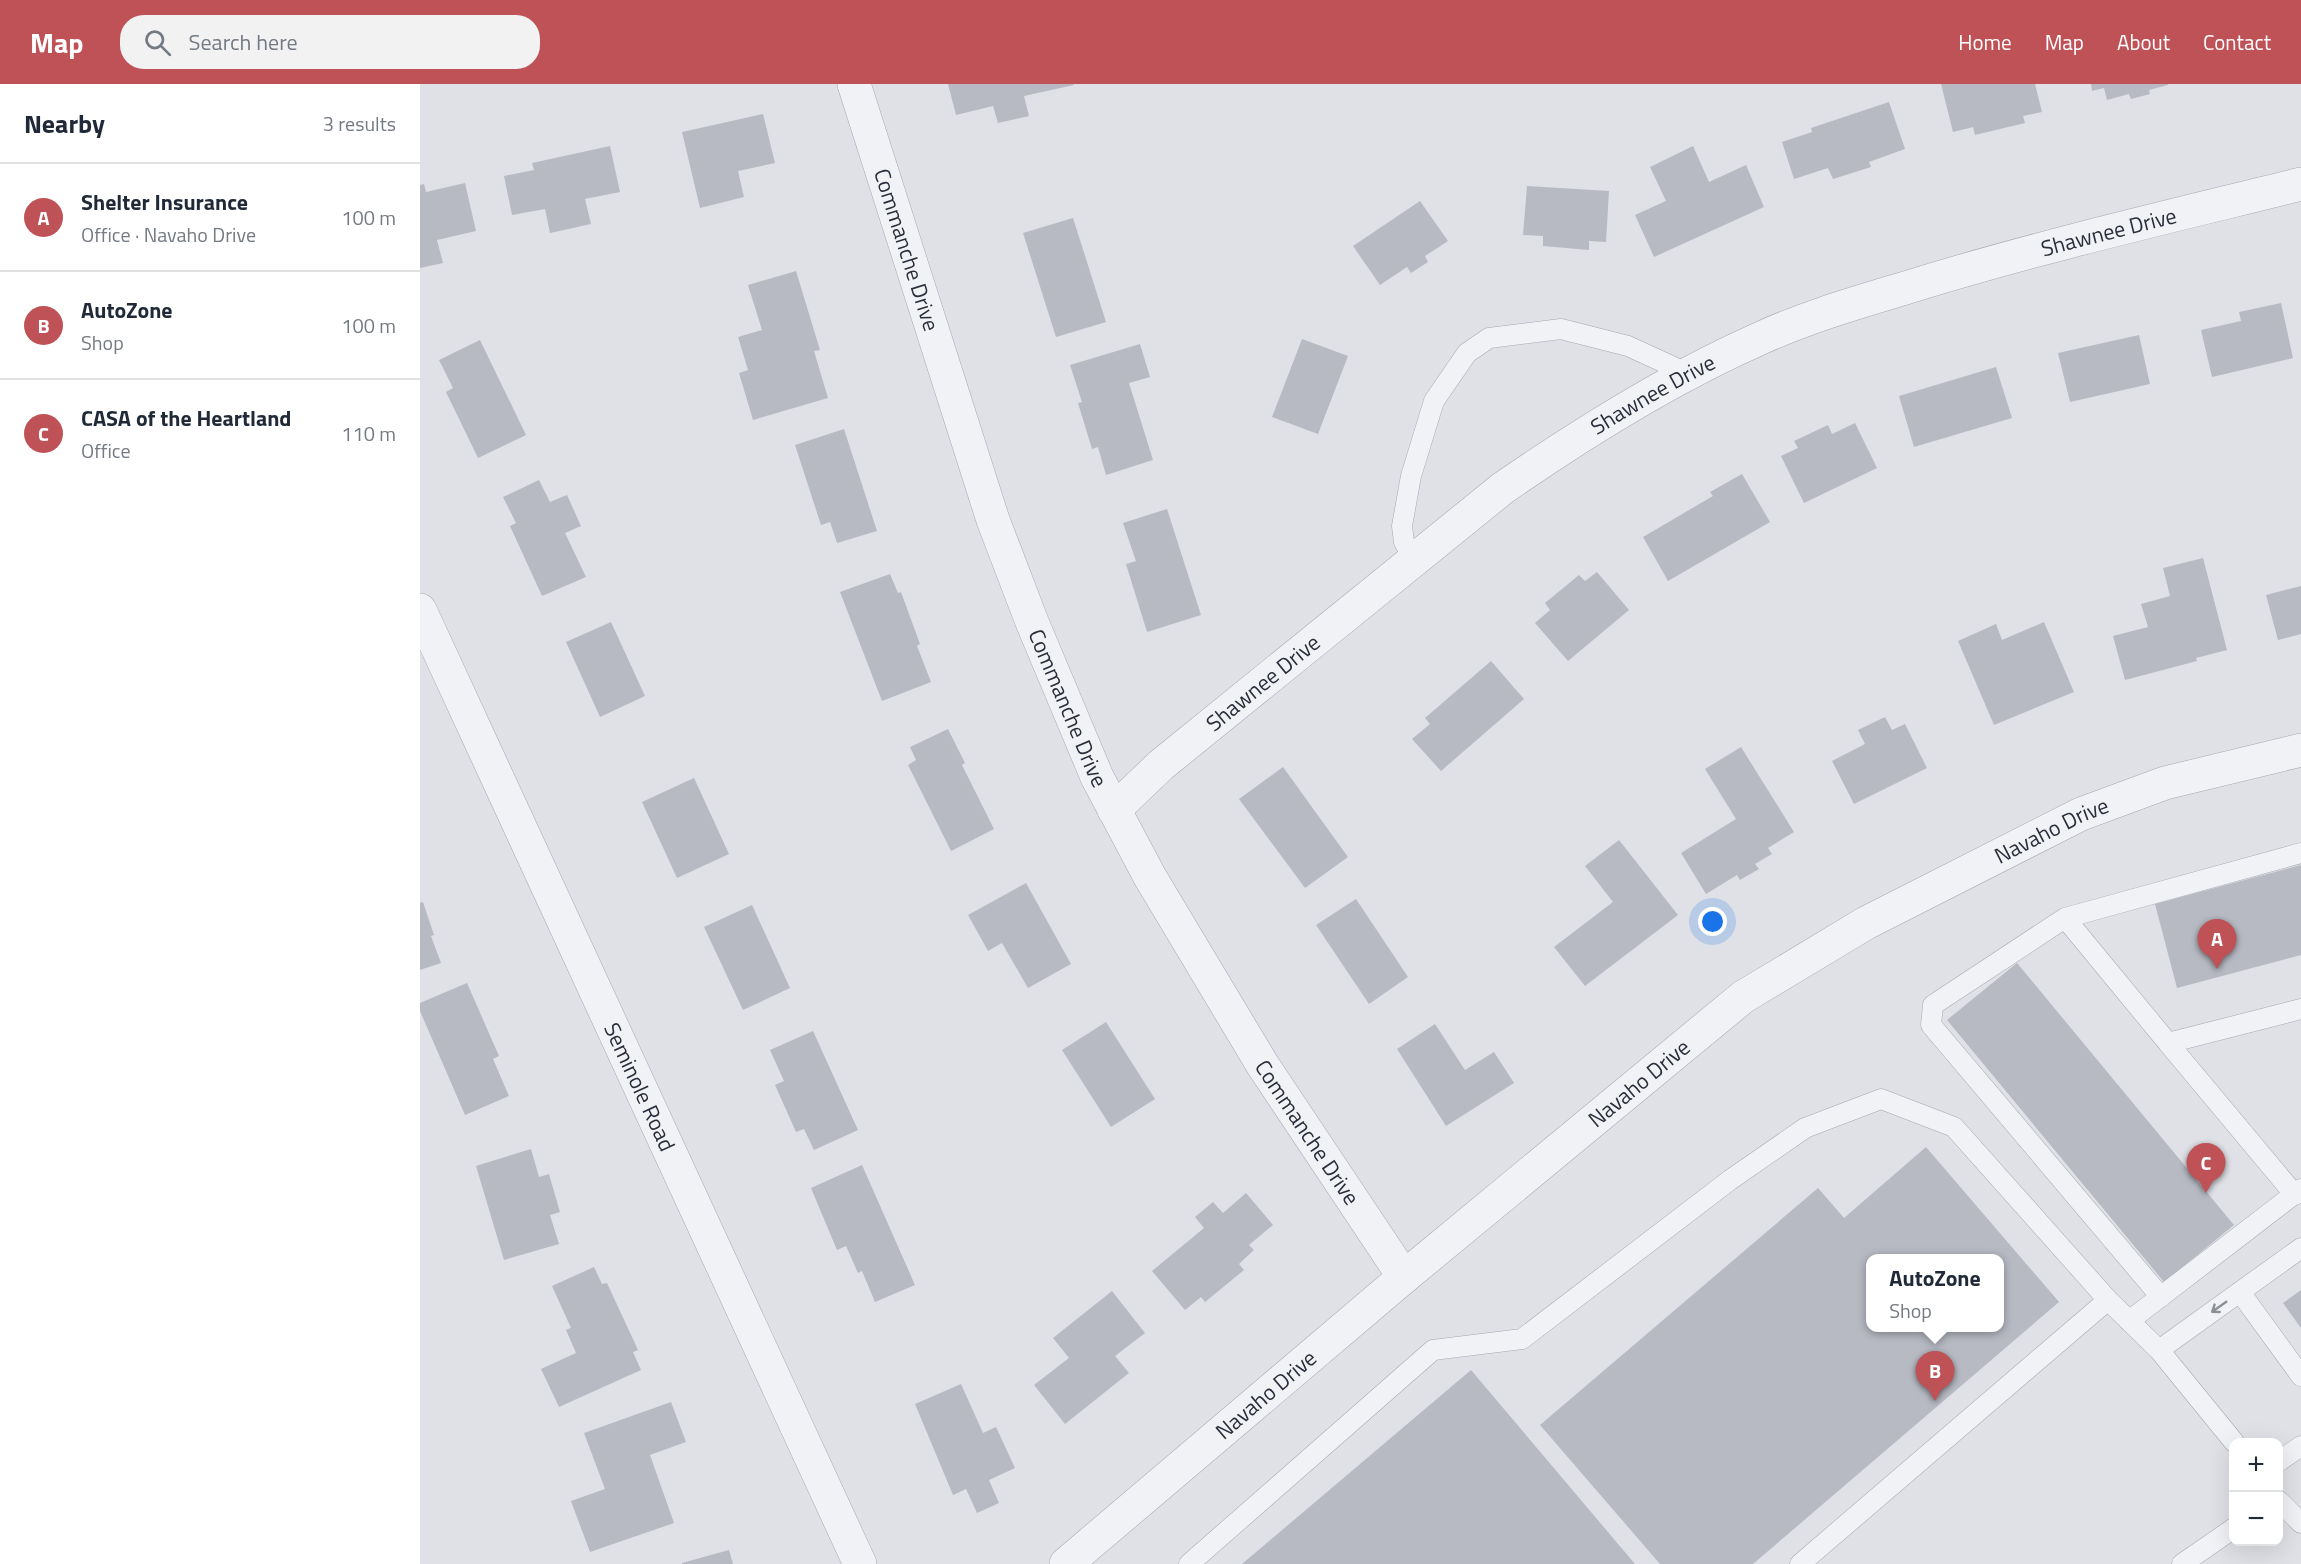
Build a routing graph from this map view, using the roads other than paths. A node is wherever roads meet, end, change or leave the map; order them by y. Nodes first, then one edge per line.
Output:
1 (854, 84) edge
2 (2301, 184) edge
3 (1689, 374) junction
4 (1414, 560) junction
5 (420, 610) edge
6 (2301, 750) edge
7 (1114, 810) junction
8 (2301, 853) edge
9 (2065, 918) junction
10 (2301, 1009) edge
11 (2168, 1043) junction
12 (2298, 1192) edge
13 (2301, 1248) edge
14 (1404, 1276) junction
15 (2240, 1292) junction
16 (2161, 1297) junction
17 (2108, 1300) junction
18 (2128, 1321) junction
19 (2159, 1350) junction
20 (2301, 1376) edge
21 (2230, 1438) edge
22 (2301, 1446) edge
23 (2283, 1459) edge
24 (2283, 1505) edge
25 (2301, 1522) edge
26 (2229, 1531) edge
27 (860, 1564) edge
28 (1066, 1564) edge
29 (1189, 1564) edge
30 (1800, 1564) edge
31 (2182, 1564) edge

1 - 7 street, Commanche Drive
2 - 3 street, Shawnee Drive
3 - 4 street, Shawnee Drive
3 - 4 lane
4 - 7 street, Shawnee Drive
5 - 27 street, Seminole Road
6 - 14 street, Navaho Drive
7 - 14 street, Commanche Drive
8 - 9 lane
9 - 11 lane
9 - 16 lane
10 - 11 lane
11 - 12 lane
12 - 16 lane
13 - 15 lane
14 - 28 street, Navaho Drive
15 -> 19 lane
15 - 20 lane
16 - 18 lane
17 - 18 lane
17 - 29 lane
17 - 30 lane
18 - 19 lane
19 - 21 lane
22 - 23 lane
24 - 25 lane
26 - 31 lane

